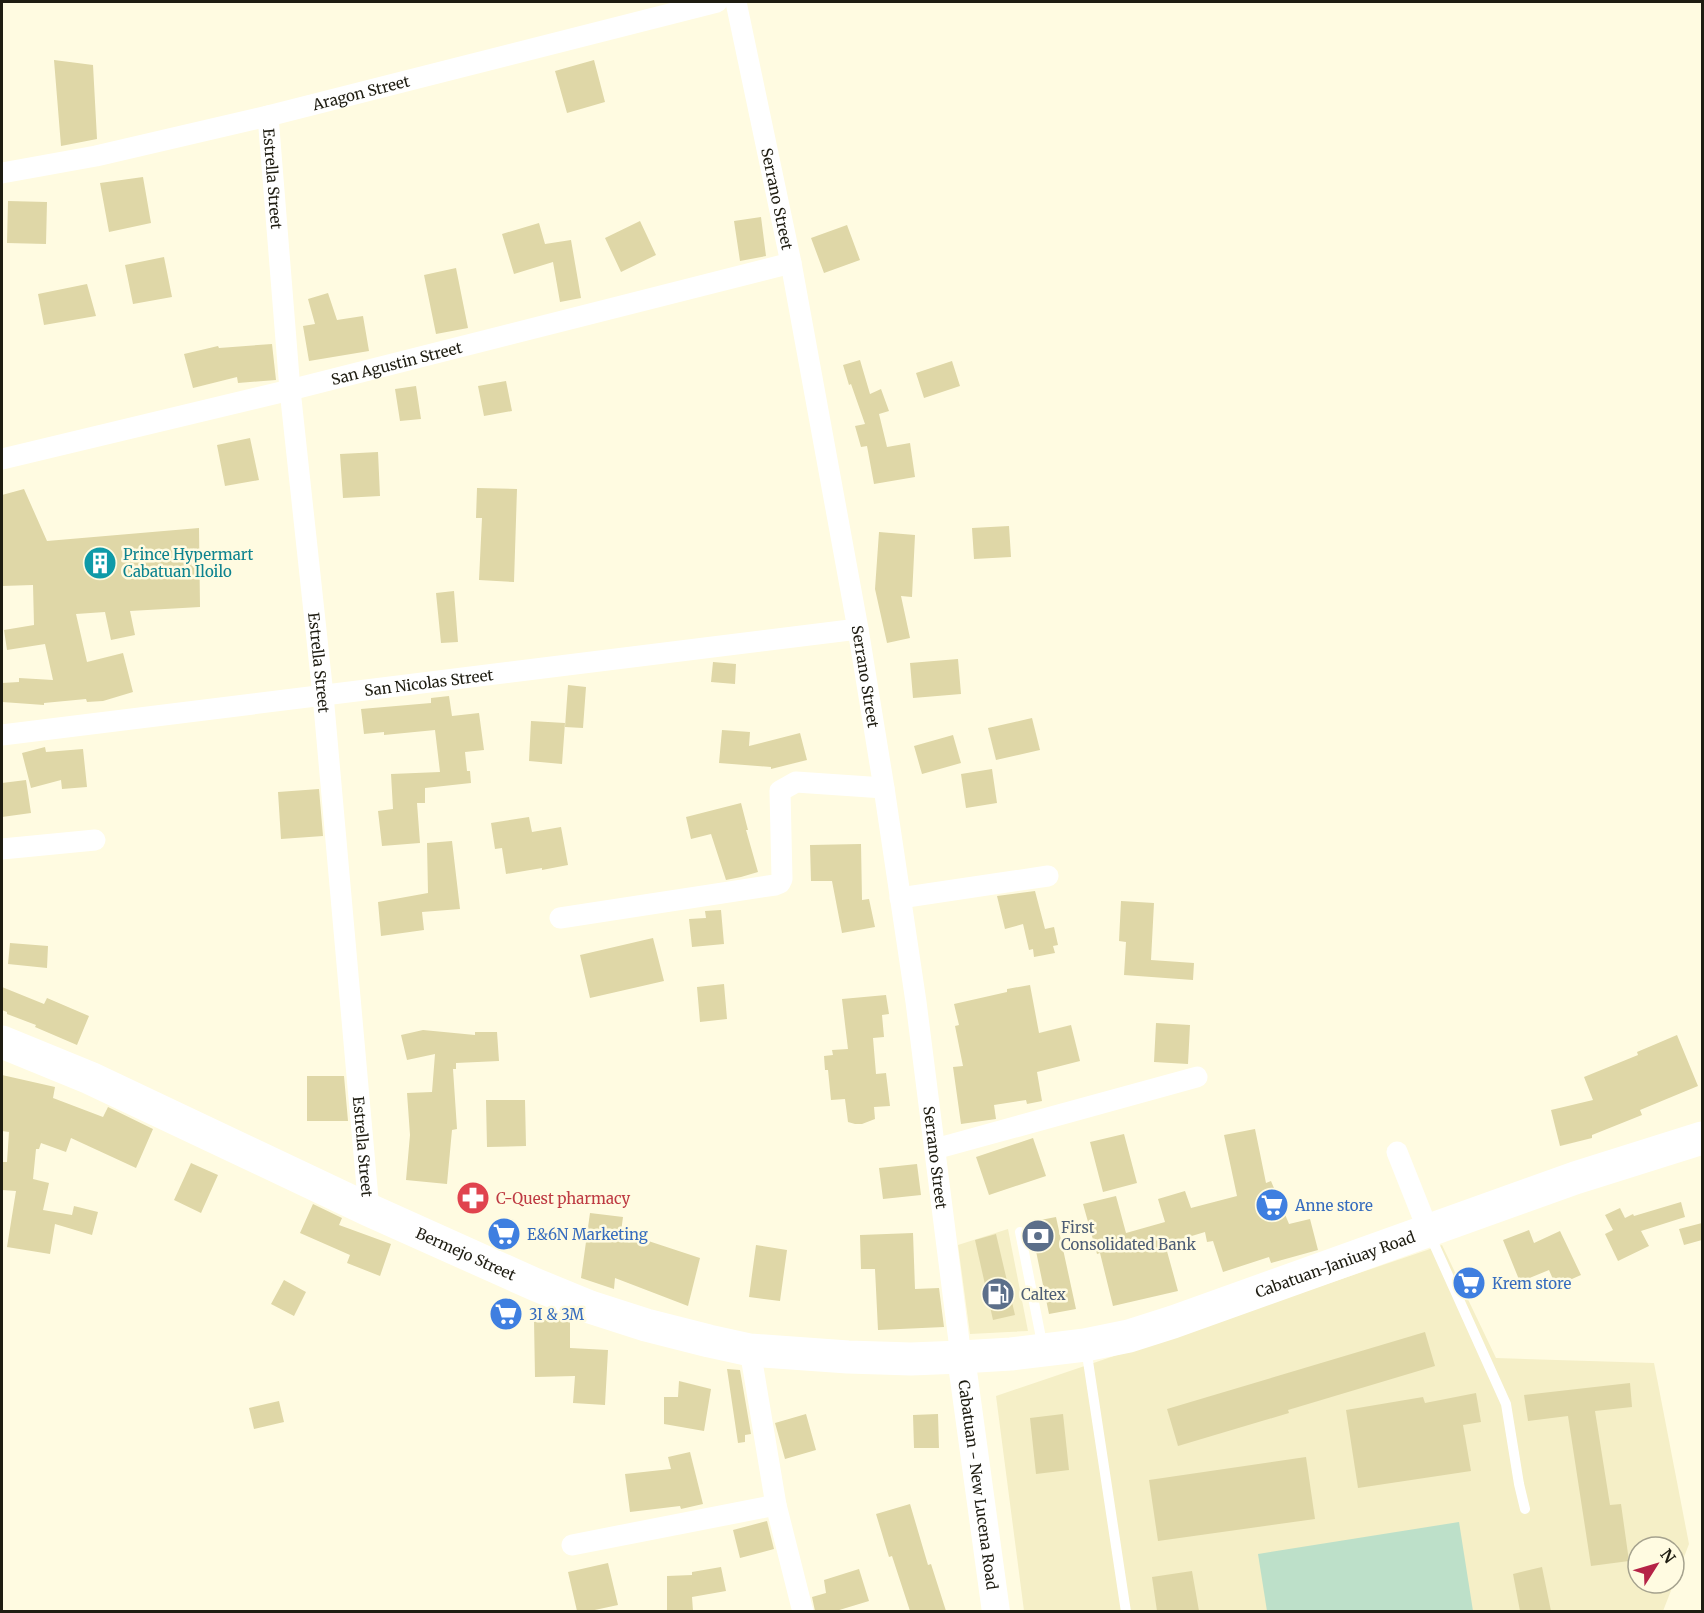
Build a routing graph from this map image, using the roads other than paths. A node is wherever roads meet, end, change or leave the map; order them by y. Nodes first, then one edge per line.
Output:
1 (717, 2) edge
2 (736, 2) edge
3 (268, 116) junction
4 (2, 173) edge
5 (791, 263) junction
6 (290, 390) junction
7 (2, 459) edge
8 (858, 629) junction
9 (323, 695) junction
10 (2, 735) edge
11 (884, 788) junction
12 (95, 840) dead end
13 (2, 849) edge
14 (1048, 876) dead end
15 (900, 898) junction
16 (560, 918) dead end
17 (2, 1042) edge
18 (1197, 1077) dead end
19 (1702, 1138) edge
20 (935, 1149) junction
21 (1398, 1152) dead end
22 (369, 1210) junction
23 (1428, 1230) junction
24 (1020, 1232) dead end
25 (1085, 1345) junction
26 (750, 1350) junction
27 (1044, 1351) junction
28 (960, 1357) junction
29 (776, 1505) junction
30 (1525, 1509) dead end
31 (572, 1545) dead end
32 (803, 1611) edge
33 (996, 1611) edge
34 (1126, 1611) edge

1 - 3 street, Aragon Street
2 - 5 street, Serrano Street
3 - 4 street, Aragon Street
3 - 6 street, Estrella Street
5 - 6 street, San Agustin Street
5 - 8 street, Serrano Street
6 - 7 street, San Agustin Street
6 - 9 street, Estrella Street
8 - 9 street, San Nicolas Street
8 - 11 street, Serrano Street
9 - 10 street, San Nicolas Street
9 - 22 street, Estrella Street
11 - 15 street, Serrano Street
11 - 16 street
12 - 13 street
14 - 15 street
15 - 20 street, Serrano Street
17 - 22 main road, Bermejo Street
18 - 20 street
19 - 23 main road, Cabatuan-Janiuay Road
20 - 28 street, Serrano Street
21 - 23 street
22 - 26 main road, Bermejo Street
23 - 25 main road, Cabatuan-Janiuay Road
23 - 30 lane
24 - 27 lane
25 - 27 main road, Cabatuan-Janiuay Road
25 - 34 lane
26 - 28 main road, Bermejo Street
26 - 29 street
27 - 28 main road, Cabatuan-Janiuay Road
28 - 33 main road, Cabatuan - New Lucena Road
29 - 31 street
29 - 32 street

